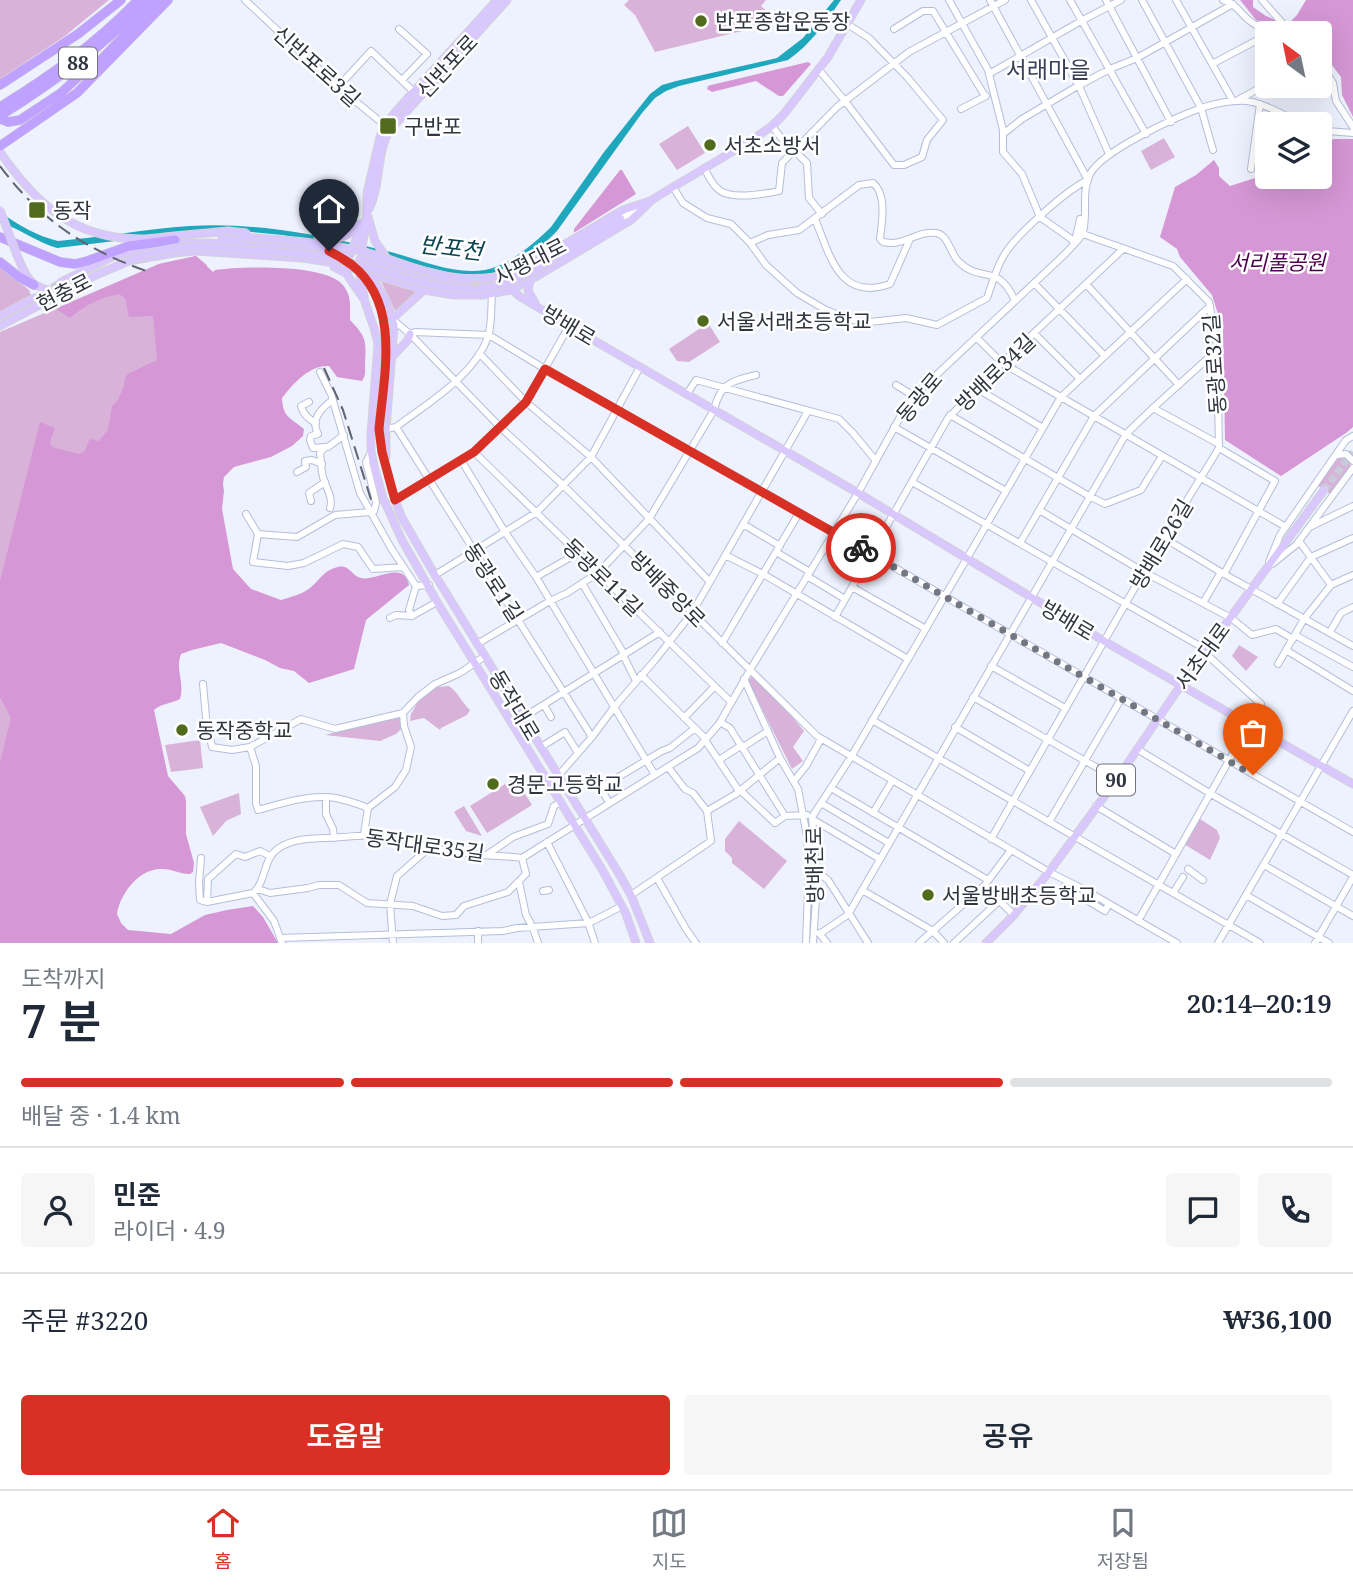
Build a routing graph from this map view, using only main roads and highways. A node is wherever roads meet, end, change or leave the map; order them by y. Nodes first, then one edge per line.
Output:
1 (121, 0) edge
2 (138, 0) edge
3 (148, 0) edge
4 (159, 0) edge
5 (168, 0) edge
6 (497, 0) edge
7 (507, 0) edge
8 (861, 0) edge
9 (112, 48) junction
10 (0, 85) edge
11 (0, 107) edge
12 (0, 117) edge
13 (387, 127) junction
14 (0, 140) edge
15 (0, 146) edge
16 (0, 152) edge
17 (653, 199) junction
18 (0, 210) edge
19 (367, 213) junction
20 (621, 219) road end
21 (200, 233) junction
22 (0, 237) edge
23 (242, 237) junction
24 (318, 238) junction
25 (222, 239) junction
26 (175, 240) junction
27 (157, 246) junction
28 (351, 253) junction
29 (560, 255) junction
30 (361, 256) junction
31 (303, 258) junction
32 (383, 260) junction
33 (129, 261) junction
34 (0, 262) edge
35 (534, 263) junction
36 (359, 270) junction
37 (370, 274) junction
38 (538, 275) junction
39 (503, 278) junction
40 (530, 280) junction
41 (61, 282) tunnel mouth
42 (34, 285) junction
43 (510, 288) junction
44 (424, 289) junction
45 (62, 292) junction
46 (34, 298) tunnel mouth
47 (386, 300) junction
48 (365, 302) junction
49 (538, 306) junction
50 (369, 311) junction
51 (0, 316) edge
52 (392, 319) junction
53 (0, 326) edge
54 (410, 334) road end
55 (392, 357) junction
56 (386, 464) junction
57 (374, 466) junction
58 (1324, 490) tunnel mouth
59 (1181, 685) junction
60 (1353, 784) edge
61 (636, 943) edge
62 (650, 943) edge
63 (986, 943) edge

1 - 10 highway, 88
2 - 11 highway, 88
3 - 12 highway, 88
4 - 9 highway
5 - 15 highway
6 - 13 main road, 신반포로
7 - 13 main road, 신반포로
8 - 17 main road, 사평대로
9 - 12 highway
9 - 14 highway
13 - 19 main road, 신반포로
16 - 21 main road
17 - 35 main road, 사평대로
17 - 38 main road, 사평대로
18 - 42 main road, bridge
19 - 24 main road
19 - 28 main road, bridge
19 - 30 main road, 신반포로
19 - 32 main road
20 - 29 main road
21 - 23 main road
21 - 24 main road, bridge
22 - 26 highway
23 - 25 main road
23 - 29 main road, bridge
24 - 28 main road, bridge
25 - 26 main road
25 - 56 main road, 동작대로, bridge
26 - 27 main road
27 - 28 main road
27 - 41 main road
28 - 30 main road
29 - 33 main road, bridge
30 - 32 main road
30 - 36 main road, 동작대로
30 - 37 main road, 동작대로
31 - 33 main road, 동작대로, bridge
31 - 36 main road, 동작대로
31 - 48 main road, 동작대로
32 - 39 main road, 사평대로
33 - 45 main road, 현충로
34 - 42 highway
35 - 38 main road
35 - 39 main road, 사평대로
35 - 43 main road
36 - 37 main road, 동작대로
36 - 48 main road, 동작대로
37 - 44 main road, 사평대로
37 - 47 main road, 동작대로
38 - 40 main road, 사평대로
39 - 43 main road, 방배로
40 - 43 main road, 사평대로
40 - 49 main road
42 - 45 main road
43 - 44 main road, 사평대로
43 - 49 main road, 방배로
44 - 52 main road
45 - 53 main road, 현충로
46 - 51 main road, 현충로
47 - 50 main road
47 - 52 main road, 동작대로
48 - 50 main road, 동작대로
49 - 59 main road, 방배로
50 - 57 main road, 동작대로
52 - 55 main road, 동작대로
54 - 55 main road
55 - 56 main road, 동작대로
56 - 57 main road
56 - 62 main road, 동작대로
57 - 61 main road, 동작대로
58 - 59 main road, 서초대로 / 90
59 - 60 main road, 방배로
59 - 63 main road, 서초대로 / 90

